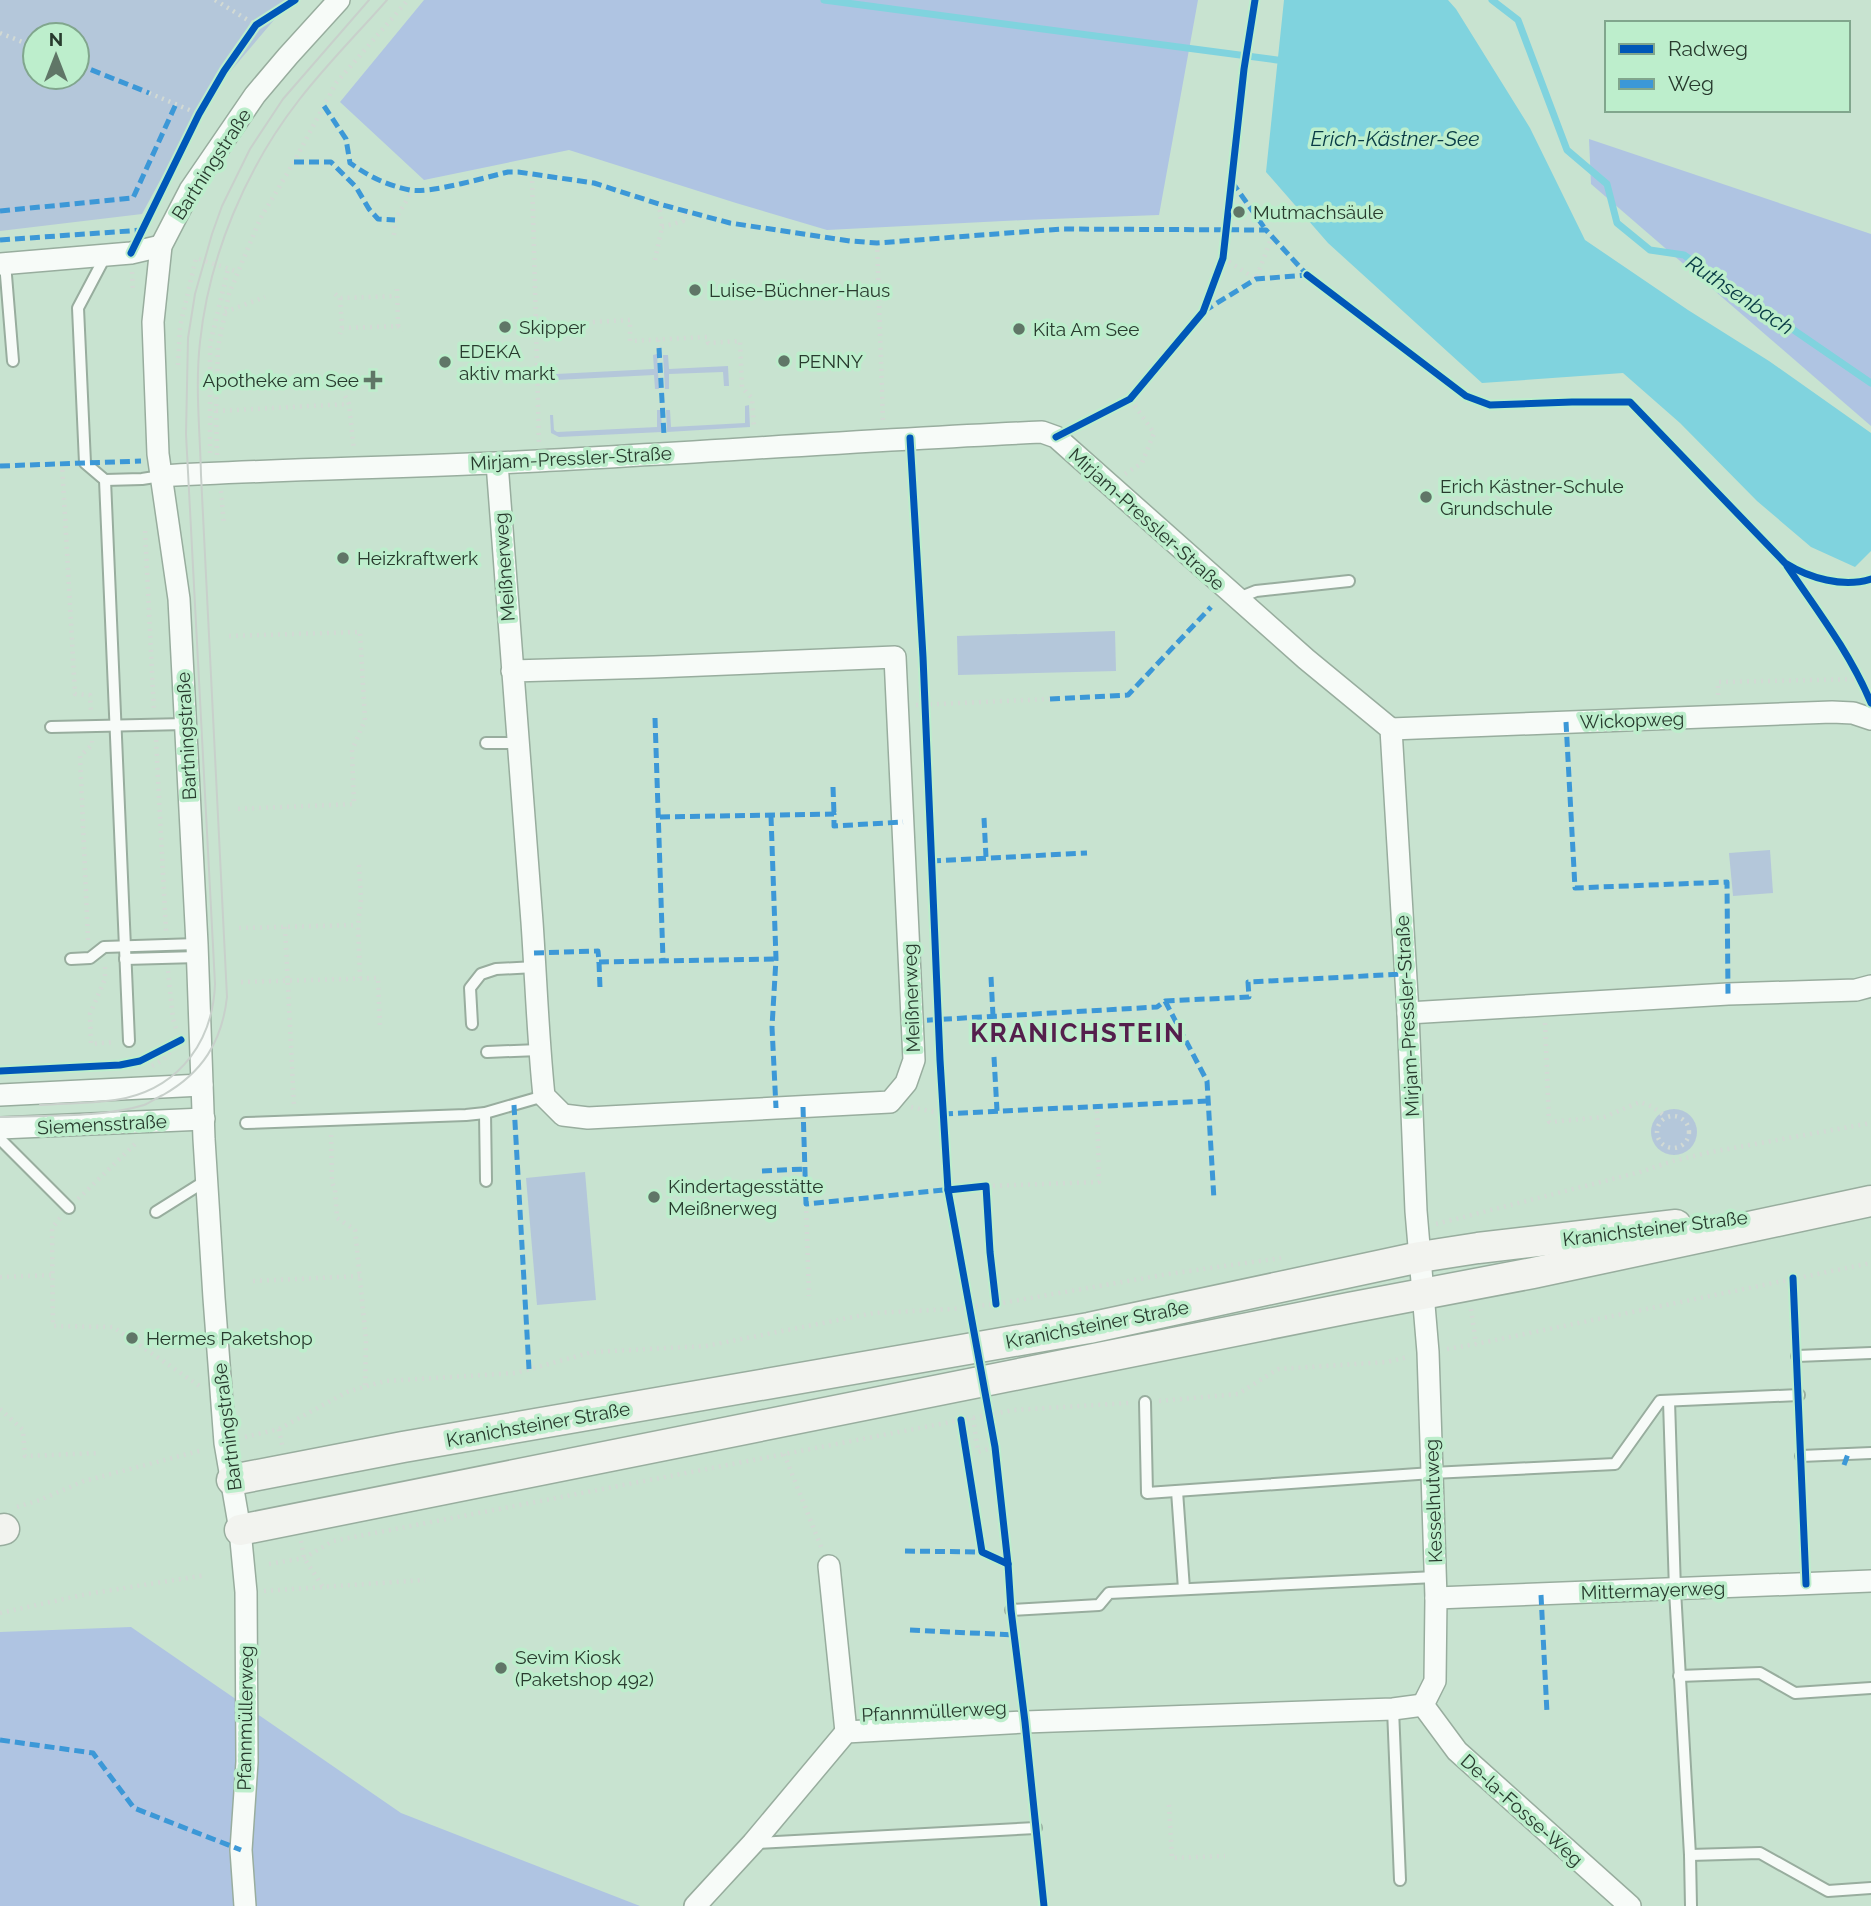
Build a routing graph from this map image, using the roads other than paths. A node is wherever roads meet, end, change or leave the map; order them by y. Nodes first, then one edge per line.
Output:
1 (340, 0) edge
2 (161, 246) junction
3 (106, 255) junction
4 (3, 263) edge
5 (13, 361) dead end
6 (497, 463) junction
7 (162, 476) junction
8 (105, 480) junction
9 (1349, 581) dead end
10 (1237, 599) junction
11 (512, 671) junction
12 (1871, 719) edge
13 (186, 724) junction
14 (116, 726) junction
15 (51, 727) dead end
16 (1391, 729) junction
17 (486, 743) dead end
18 (517, 743) junction
19 (198, 950) junction
20 (125, 953) junction
21 (71, 959) dead end
22 (535, 967) junction
23 (1871, 986) edge
24 (1408, 1013) junction
25 (472, 1024) dead end
26 (129, 1041) road end
27 (539, 1050) junction
28 (487, 1052) dead end
29 (202, 1085) junction
30 (0, 1095) edge
31 (544, 1097) junction
32 (485, 1113) junction
33 (204, 1119) junction
34 (246, 1123) dead end
35 (0, 1128) edge
36 (0, 1139) edge
37 (207, 1180) junction
38 (486, 1181) dead end
39 (1871, 1201) edge
40 (69, 1208) road end
41 (1839, 1208) junction
42 (156, 1212) dead end
43 (1420, 1257) junction
44 (1424, 1294) junction
45 (1871, 1353) edge
46 (1797, 1356) dead end
47 (1799, 1395) dead end
48 (1669, 1401) junction
49 (1145, 1402) road end
50 (1871, 1453) edge
51 (1801, 1456) dead end
52 (1432, 1473) junction
53 (232, 1480) junction
54 (1177, 1491) junction
55 (240, 1530) junction
56 (829, 1566) road end
57 (1871, 1581) edge
58 (1435, 1588) junction
59 (1184, 1589) junction
60 (1675, 1590) junction
61 (1011, 1610) dead end
62 (1679, 1676) junction
63 (1871, 1688) edge
64 (1423, 1705) junction
65 (1393, 1709) junction
66 (846, 1732) junction
67 (1036, 1828) dead end
68 (753, 1843) junction
69 (1690, 1855) junction
70 (1400, 1880) dead end
71 (1871, 1888) edge
72 (245, 1906) edge
73 (695, 1906) edge
74 (1630, 1906) edge
75 (1690, 1906) edge

1 - 2 street, Bartningstraße
2 - 3 street
2 - 7 street, Bartningstraße
3 - 4 street
3 - 8 lane
4 - 5 lane
6 - 7 street, Mirjam-Pressler-Straße
6 - 10 street, Mirjam-Pressler-Straße
6 - 11 street, Meißnerweg
7 - 8 lane
7 - 13 street, Bartningstraße
8 - 14 lane
9 - 10 lane
10 - 16 street, Mirjam-Pressler-Straße
11 - 18 street, Meißnerweg
11 - 31 street, Meißnerweg
12 - 16 street, Wickopweg
13 - 14 lane
13 - 19 street, Bartningstraße
14 - 15 lane
14 - 20 lane
16 - 24 street, Mirjam-Pressler-Straße
17 - 18 lane
18 - 22 street, Meißnerweg
19 - 20 lane
19 - 20 lane
19 - 29 street, Bartningstraße
20 - 21 lane
20 - 26 lane
22 - 25 lane
22 - 27 street, Meißnerweg
23 - 24 street
24 - 43 street, Mirjam-Pressler-Straße
27 - 28 lane
27 - 31 street, Meißnerweg
29 - 30 street, Siemensstraße
29 - 33 street, Bartningstraße
31 - 32 lane
32 - 34 lane
32 - 38 lane
33 - 35 street, Siemensstraße
33 - 37 street, Bartningstraße
36 - 40 lane
37 - 42 lane
37 - 53 street, Bartningstraße
39 - 41 main road, Kranichsteiner Straße
41 - 43 main road, Kranichsteiner Straße
41 - 44 main road, Kranichsteiner Straße
43 - 44 street, Mirjam-Pressler-Straße
43 - 53 main road, Kranichsteiner Straße
44 - 52 street, Kesselhutweg
44 - 55 main road, Kranichsteiner Straße
45 - 46 lane
47 - 48 lane
48 - 52 lane
48 - 60 lane
49 - 54 lane
50 - 51 lane
52 - 54 lane
52 - 58 street, Kesselhutweg
53 - 55 street, Bartningstraße
54 - 59 lane
55 - 72 street, Pfannmüllerweg
56 - 66 street, Pfannmüllerweg
57 - 60 street, Mittermayerweg
58 - 59 lane
58 - 60 street, Mittermayerweg
58 - 64 street, Kesselhutweg
59 - 61 lane
60 - 62 lane
62 - 63 lane
62 - 69 lane
64 - 65 street, Pfannmüllerweg
64 - 74 street, De-la-Fosse-Weg
65 - 66 street, Pfannmüllerweg
65 - 70 lane
66 - 68 street, Pfannmüllerweg
67 - 68 lane
68 - 73 street, Pfannmüllerweg
69 - 71 lane
69 - 75 lane

